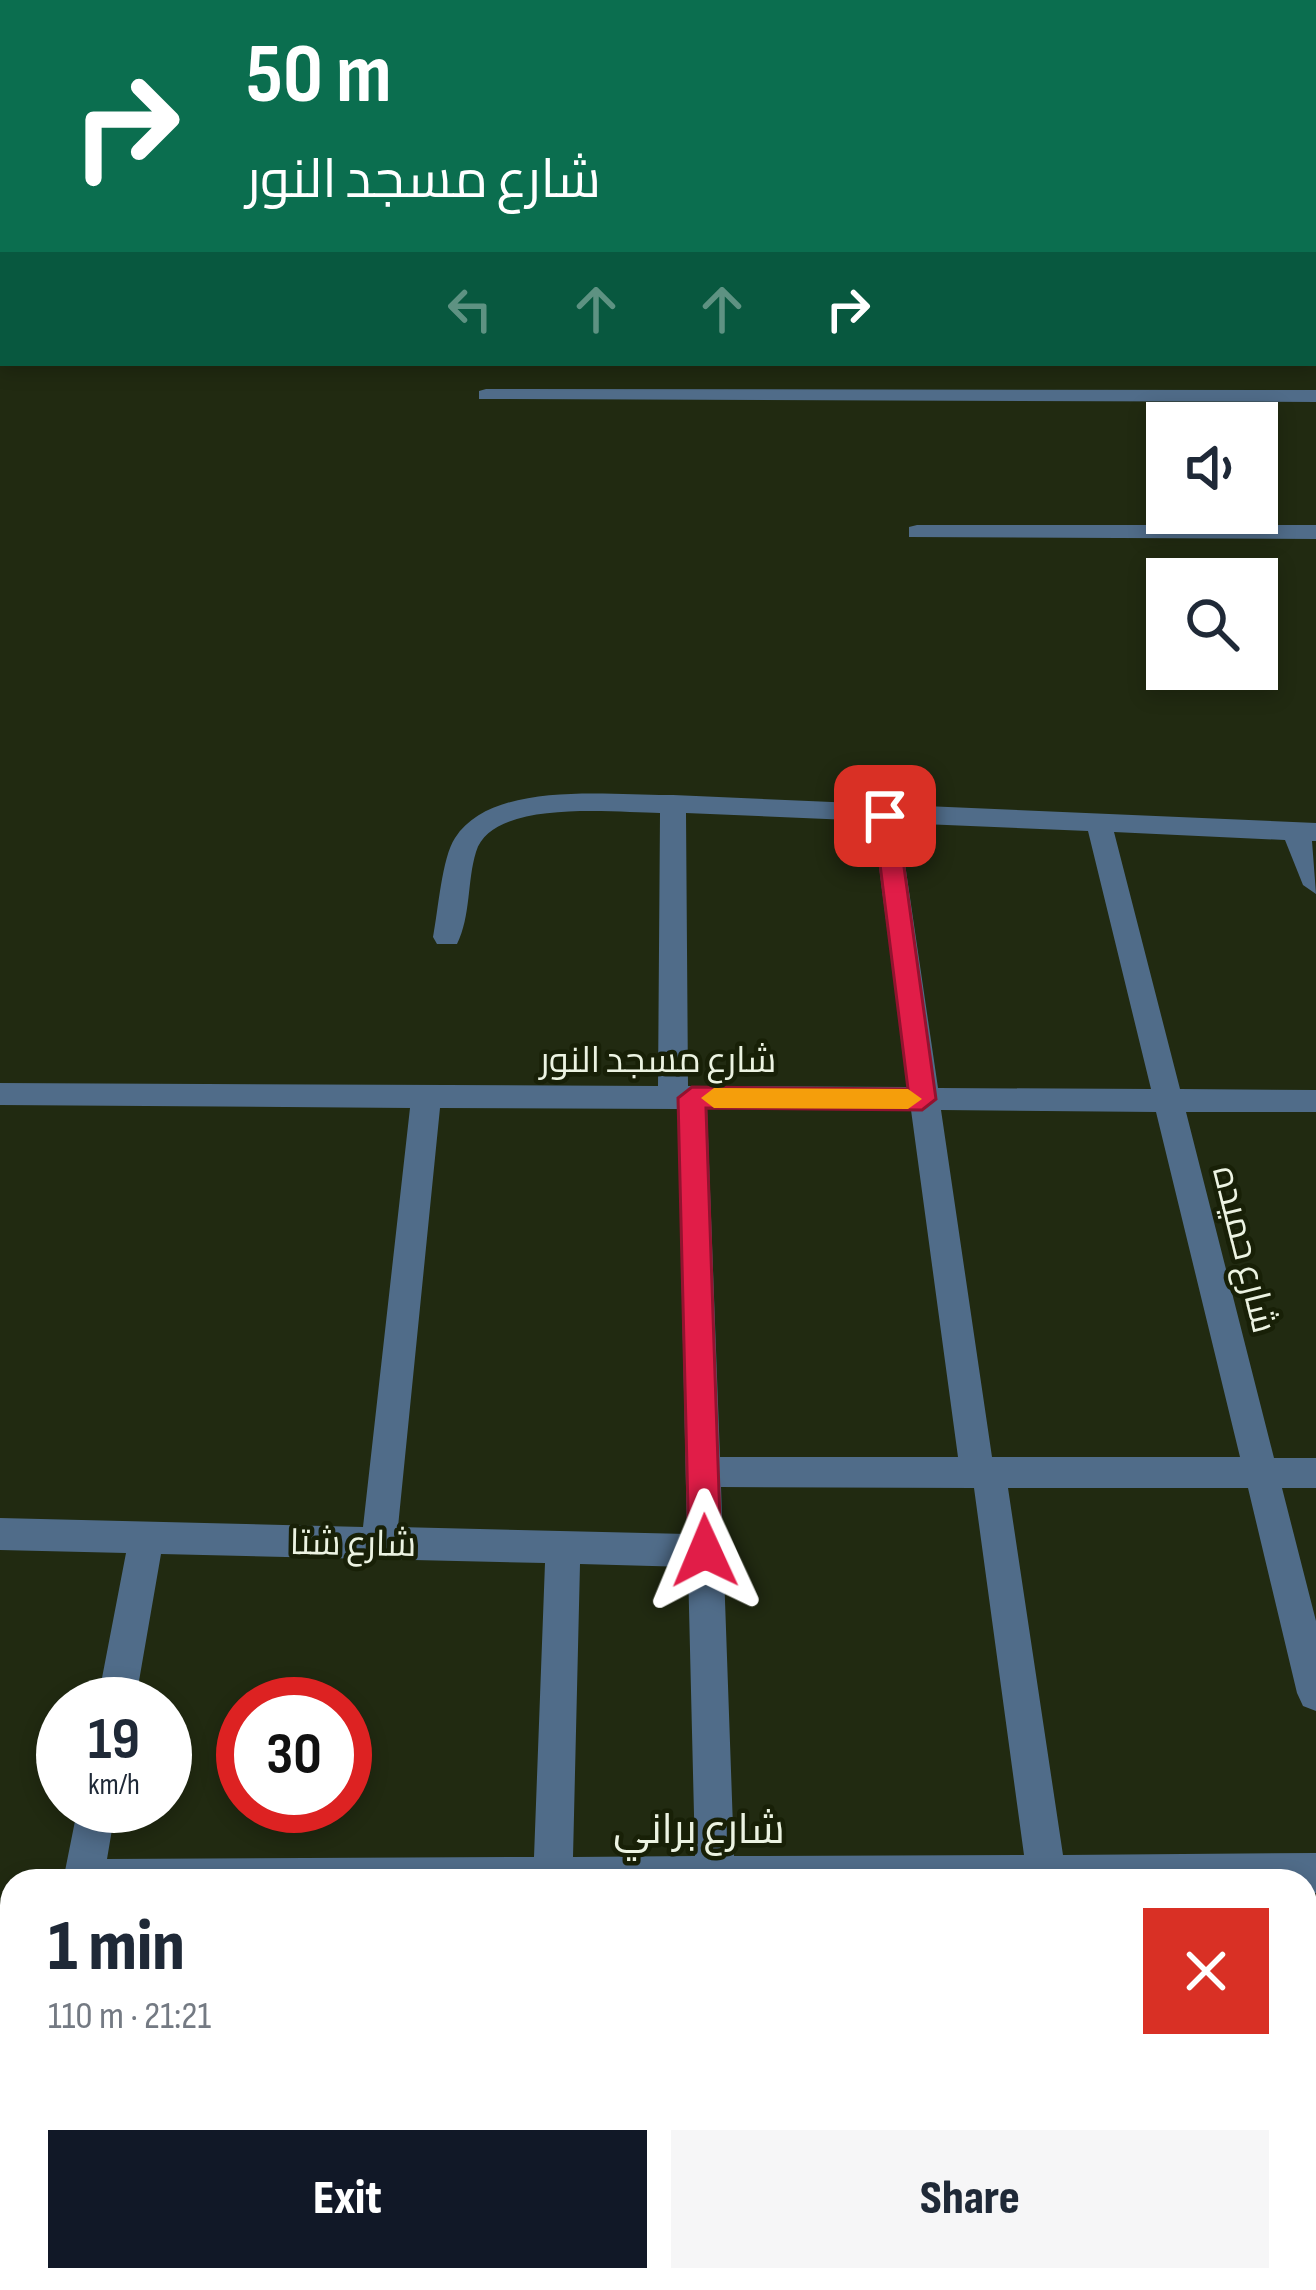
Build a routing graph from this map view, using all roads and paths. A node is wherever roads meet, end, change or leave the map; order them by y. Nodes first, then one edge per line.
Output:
1 (486, 395) dead end
2 (1316, 396) edge
3 (917, 532) dead end
4 (1316, 532) edge
5 (673, 804) junction
6 (885, 816) junction
7 (1099, 823) junction
8 (1306, 831) edge
9 (1316, 885) edge
10 (447, 938) dead end
11 (0, 1094) edge
12 (426, 1096) junction
13 (682, 1098) junction
14 (922, 1099) junction
15 (1169, 1100) junction
16 (1316, 1101) edge
17 (704, 1472) junction
18 (983, 1472) junction
19 (1262, 1473) junction
20 (1316, 1473) edge
21 (0, 1534) edge
22 (147, 1538) junction
23 (379, 1543) junction
24 (563, 1547) junction
25 (705, 1551) junction
26 (121, 1677) edge
27 (1316, 1693) edge
28 (92, 1833) edge
29 (85, 1869) edge
30 (553, 1869) edge
31 (715, 1869) edge
32 (1046, 1869) edge

1 - 2 street
3 - 4 street
5 - 6 street
5 - 10 street
5 - 13 street
6 - 7 street
6 - 14 street
7 - 8 street
7 - 15 street, شارع حميده
8 - 9 street
11 - 12 street, شارع مسجد النور
12 - 13 street, شارع مسجد النور
12 - 23 street
13 - 14 street, شارع مسجد النور
13 - 17 street
14 - 15 street, شارع مسجد النور
14 - 18 street
15 - 16 street, شارع مسجد النور
15 - 19 street, شارع حميده
17 - 18 street
17 - 25 street
18 - 19 street
18 - 32 street
19 - 20 street
19 - 27 street, شارع حميده
21 - 22 street, شارع شتا
22 - 23 street, شارع شتا
22 - 26 street
23 - 24 street, شارع شتا
24 - 25 street, شارع شتا
24 - 30 street
25 - 31 street
28 - 29 street

